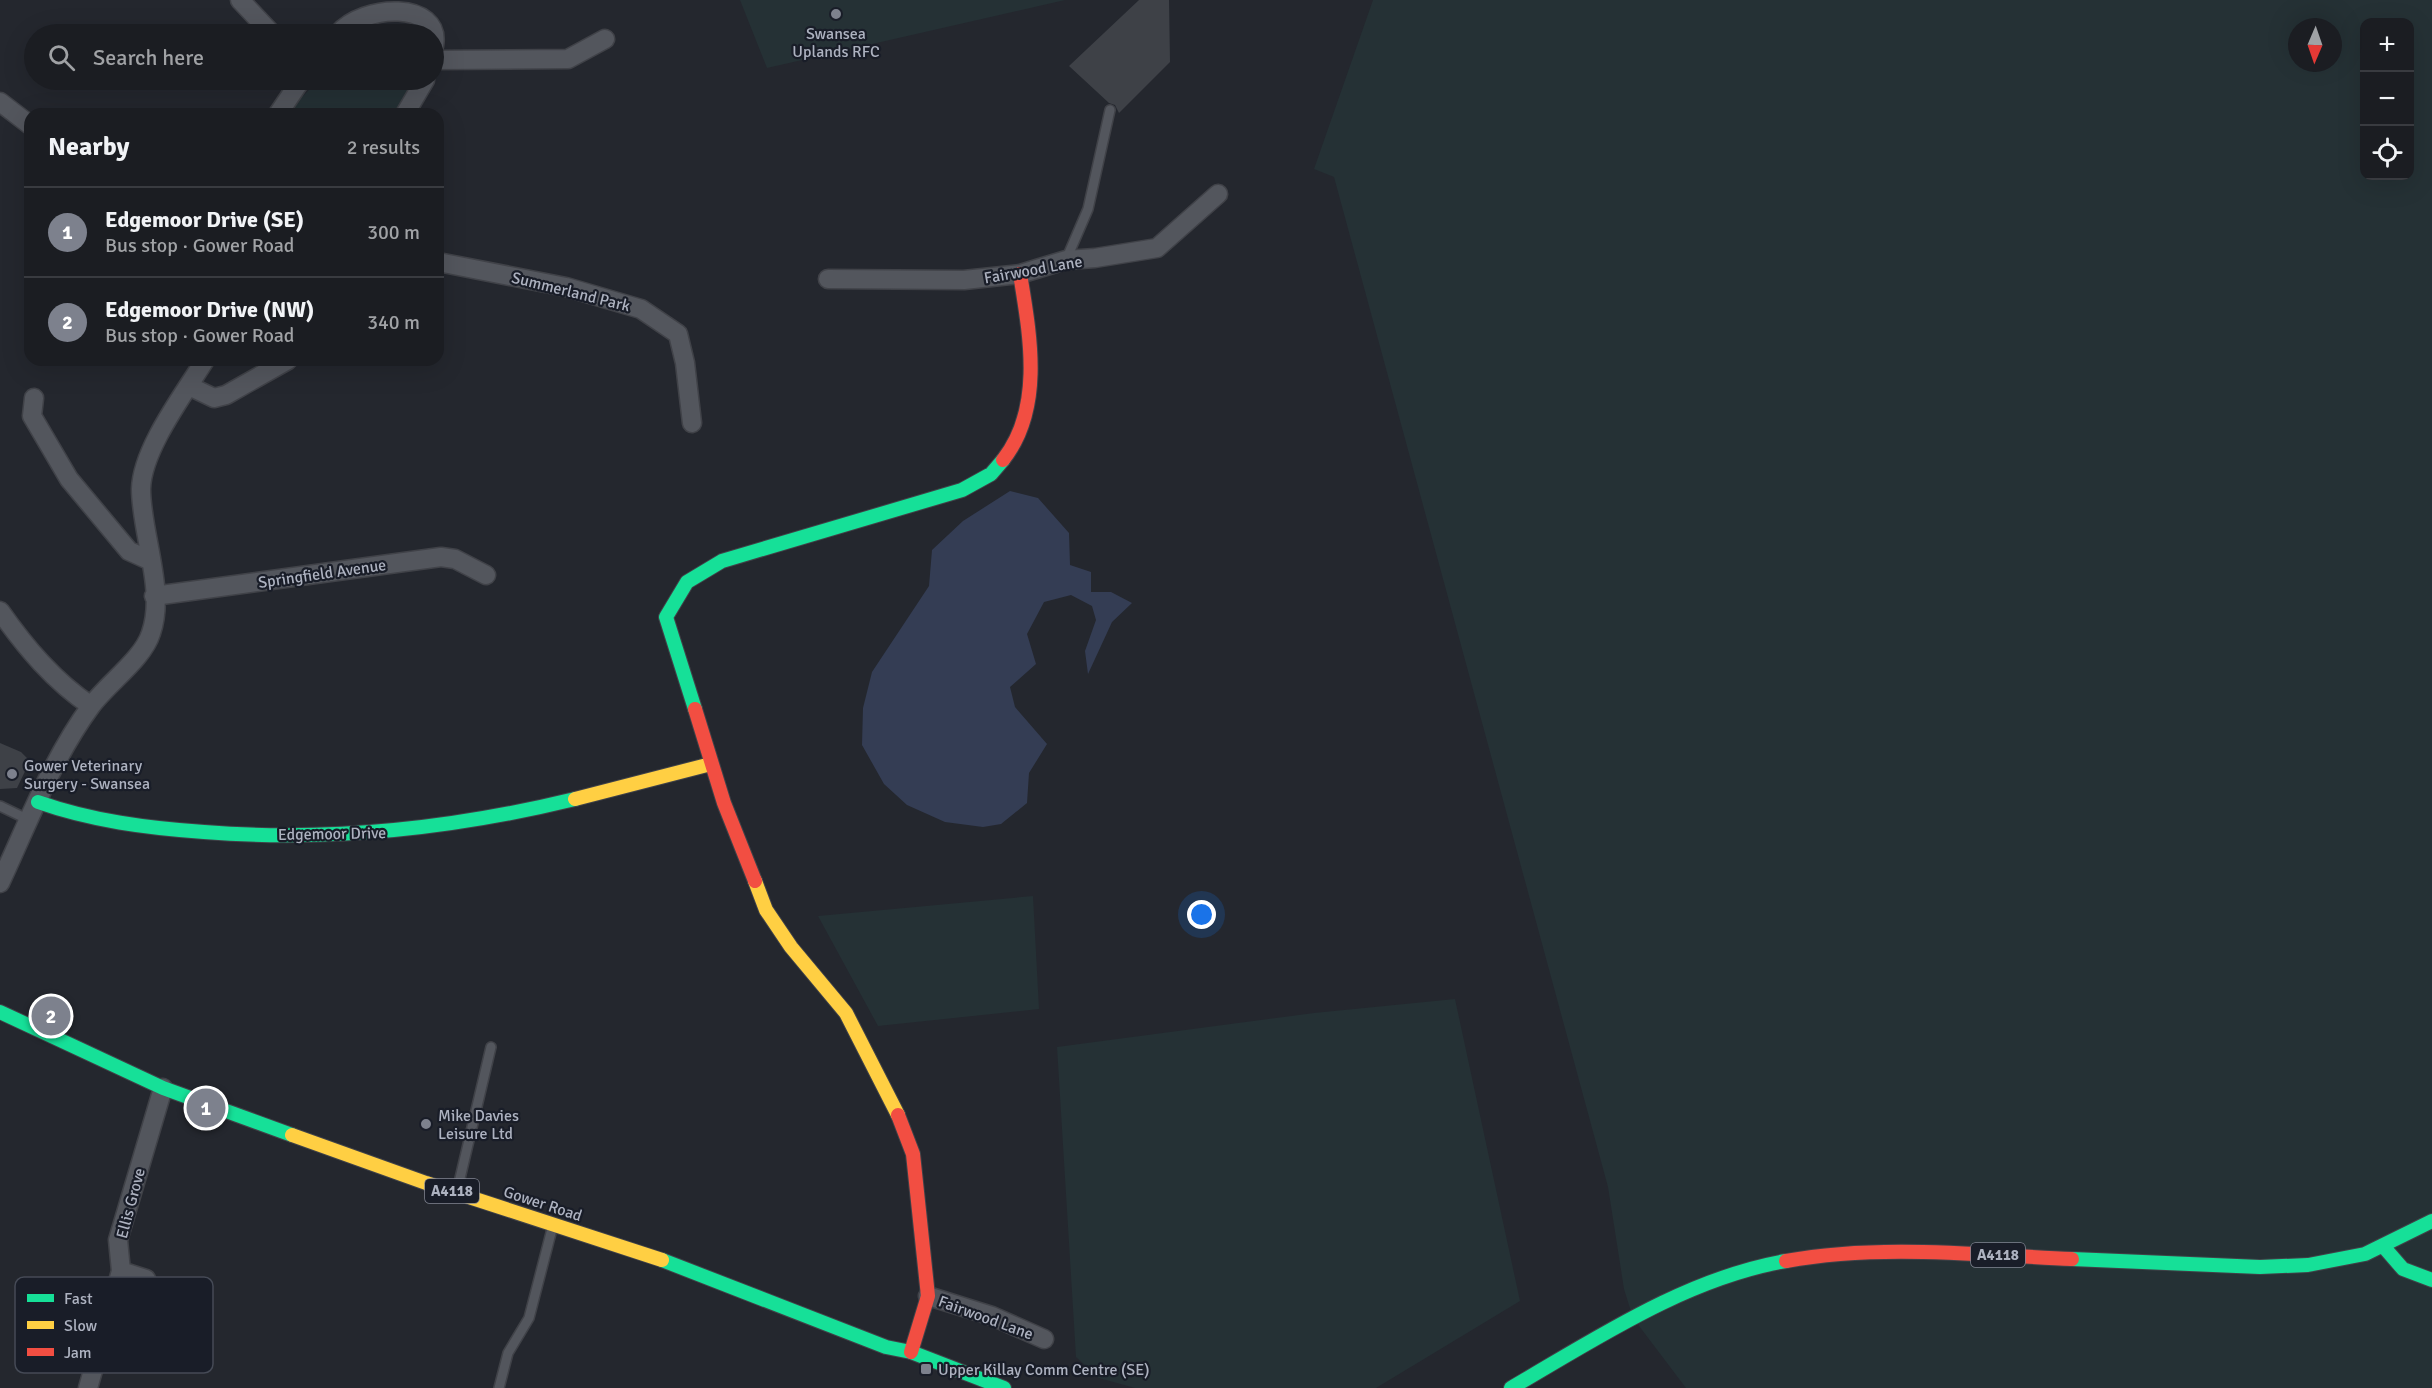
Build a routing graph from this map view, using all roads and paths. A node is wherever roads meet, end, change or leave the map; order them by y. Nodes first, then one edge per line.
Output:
1 (240, 0) edge
2 (401, 2) edge
3 (263, 24) edge
4 (349, 24) edge
5 (431, 24) edge
6 (605, 39) dead end
7 (444, 60) edge
8 (294, 90) edge
9 (419, 90) edge
10 (0, 102) edge
11 (282, 108) edge
12 (409, 108) edge
13 (1110, 110) dead end
14 (24, 120) edge
15 (1218, 194) dead end
16 (1066, 260) junction
17 (444, 263) edge
18 (1020, 274) junction
19 (828, 279) dead end
20 (201, 366) edge
21 (277, 366) edge
22 (189, 386) junction
23 (34, 398) dead end
24 (693, 423) dead end
25 (151, 561) junction
26 (486, 575) dead end
27 (154, 596) junction
28 (0, 611) edge
29 (91, 706) junction
30 (711, 764) junction
31 (38, 802) junction
32 (0, 806) edge
33 (29, 820) junction
34 (0, 883) edge
35 (0, 1012) edge
36 (491, 1047) dead end
37 (163, 1088) junction
38 (457, 1193) junction
39 (2432, 1221) edge
40 (554, 1224) junction
41 (2383, 1246) junction
42 (121, 1271) junction
43 (119, 1277) edge
44 (140, 1277) edge
45 (2432, 1280) edge
46 (928, 1296) junction
47 (1044, 1339) dead end
48 (911, 1352) junction
49 (92, 1373) edge
50 (88, 1388) edge
51 (500, 1388) edge
52 (1004, 1388) edge
53 (1511, 1388) edge

1 - 3 street
2 - 4 street
2 - 5 street
6 - 7 street
8 - 11 street
9 - 12 street
10 - 14 street
13 - 16 lane
15 - 16 street, Fairwood Lane
16 - 18 street, Fairwood Lane
17 - 24 street, Summerland Park
18 - 19 street, Fairwood Lane
18 - 30 main road
20 - 22 street
21 - 22 street
22 - 25 street
23 - 25 street
25 - 27 street
26 - 27 street, Springfield Avenue
27 - 29 street
28 - 29 street
29 - 31 street
30 - 31 main road, Edgemoor Drive
30 - 46 main road
31 - 33 street
32 - 33 lane
33 - 34 street
35 - 37 main road, Gower Road / A4118
36 - 38 lane
37 - 38 main road, Gower Road / A4118
37 - 42 street, Ellis Grove
38 - 40 main road, Gower Road / A4118
39 - 41 main road, A4118
40 - 48 main road, Gower Road / A4118
40 - 51 lane
41 - 45 main road
41 - 53 main road, A4118
42 - 43 street, Ellis Grove
42 - 44 street
46 - 47 street, Fairwood Lane
46 - 48 main road
48 - 52 main road, A4118
49 - 50 street, Ellis Grove

